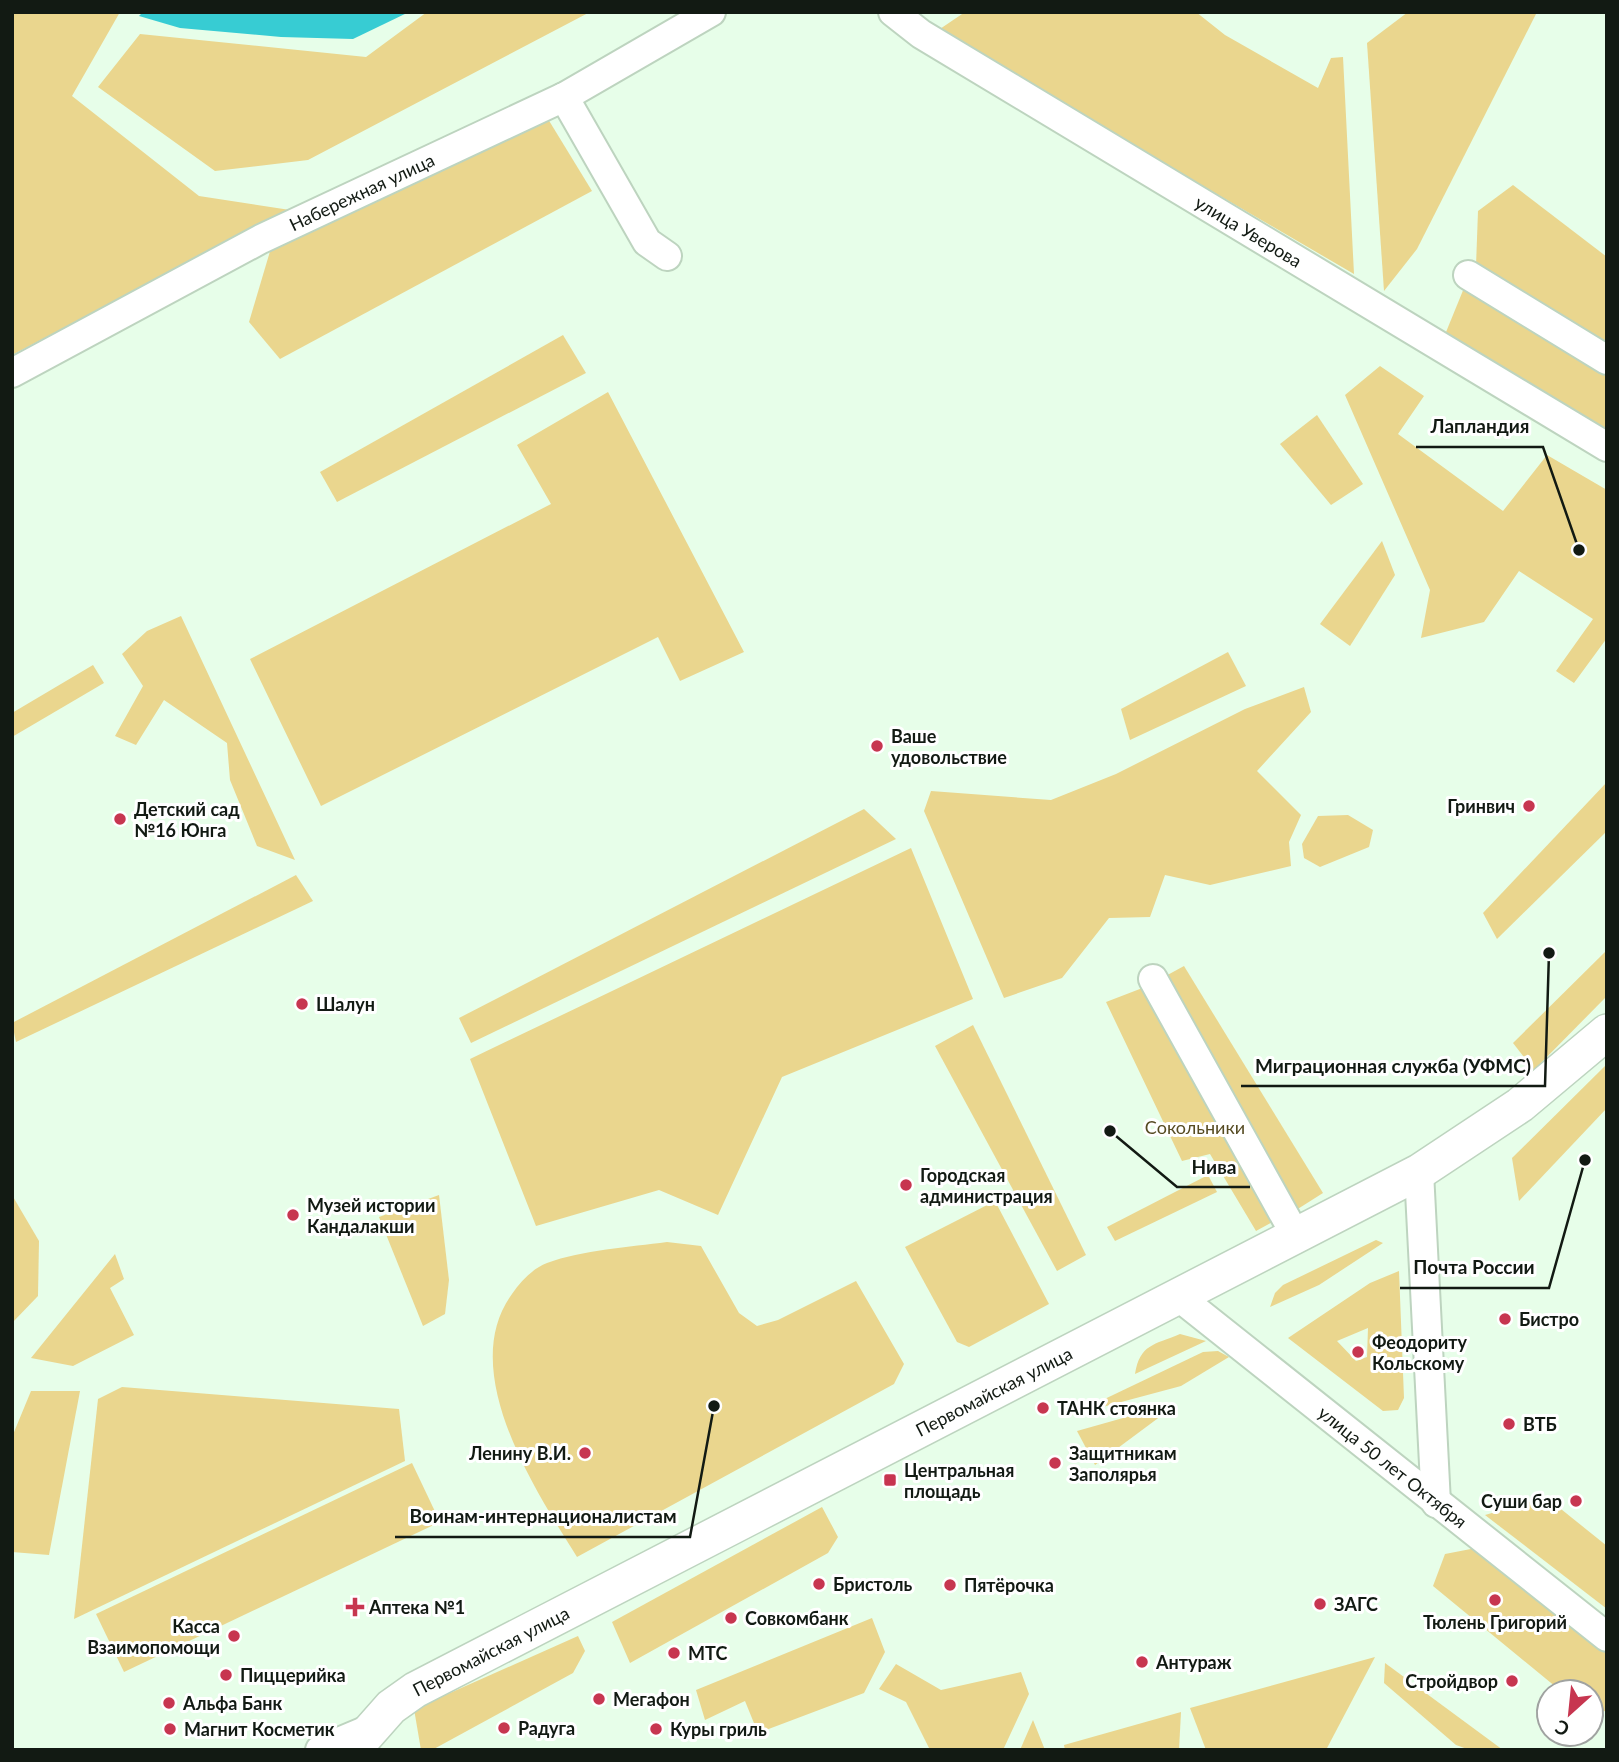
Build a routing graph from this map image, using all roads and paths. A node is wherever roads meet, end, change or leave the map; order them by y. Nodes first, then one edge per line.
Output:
1 (711, 12) edge
2 (893, 12) edge
3 (564, 97) junction
4 (667, 256) dead end
5 (1468, 275) dead end
6 (1607, 360) edge
7 (12, 373) edge
8 (1607, 447) edge
9 (1153, 979) dead end
10 (1607, 1032) edge
11 (1419, 1172) junction
12 (1296, 1236) junction
13 (1179, 1297) junction
14 (1436, 1503) junction
15 (1607, 1637) edge
16 (361, 1739) edge
17 (320, 1750) edge

1 - 3 street, Набережная улица
2 - 8 street, улица Уверова
3 - 4 street
3 - 7 street, Набережная улица
5 - 6 street
9 - 12 street
10 - 11 main road, Первомайская улица
11 - 12 main road, Первомайская улица
11 - 14 street
12 - 13 main road, Первомайская улица
13 - 14 street, улица 50 лет Октября
13 - 16 main road, Первомайская улица
14 - 15 street, улица 50 лет Октября
16 - 17 street, Первомайская улица

